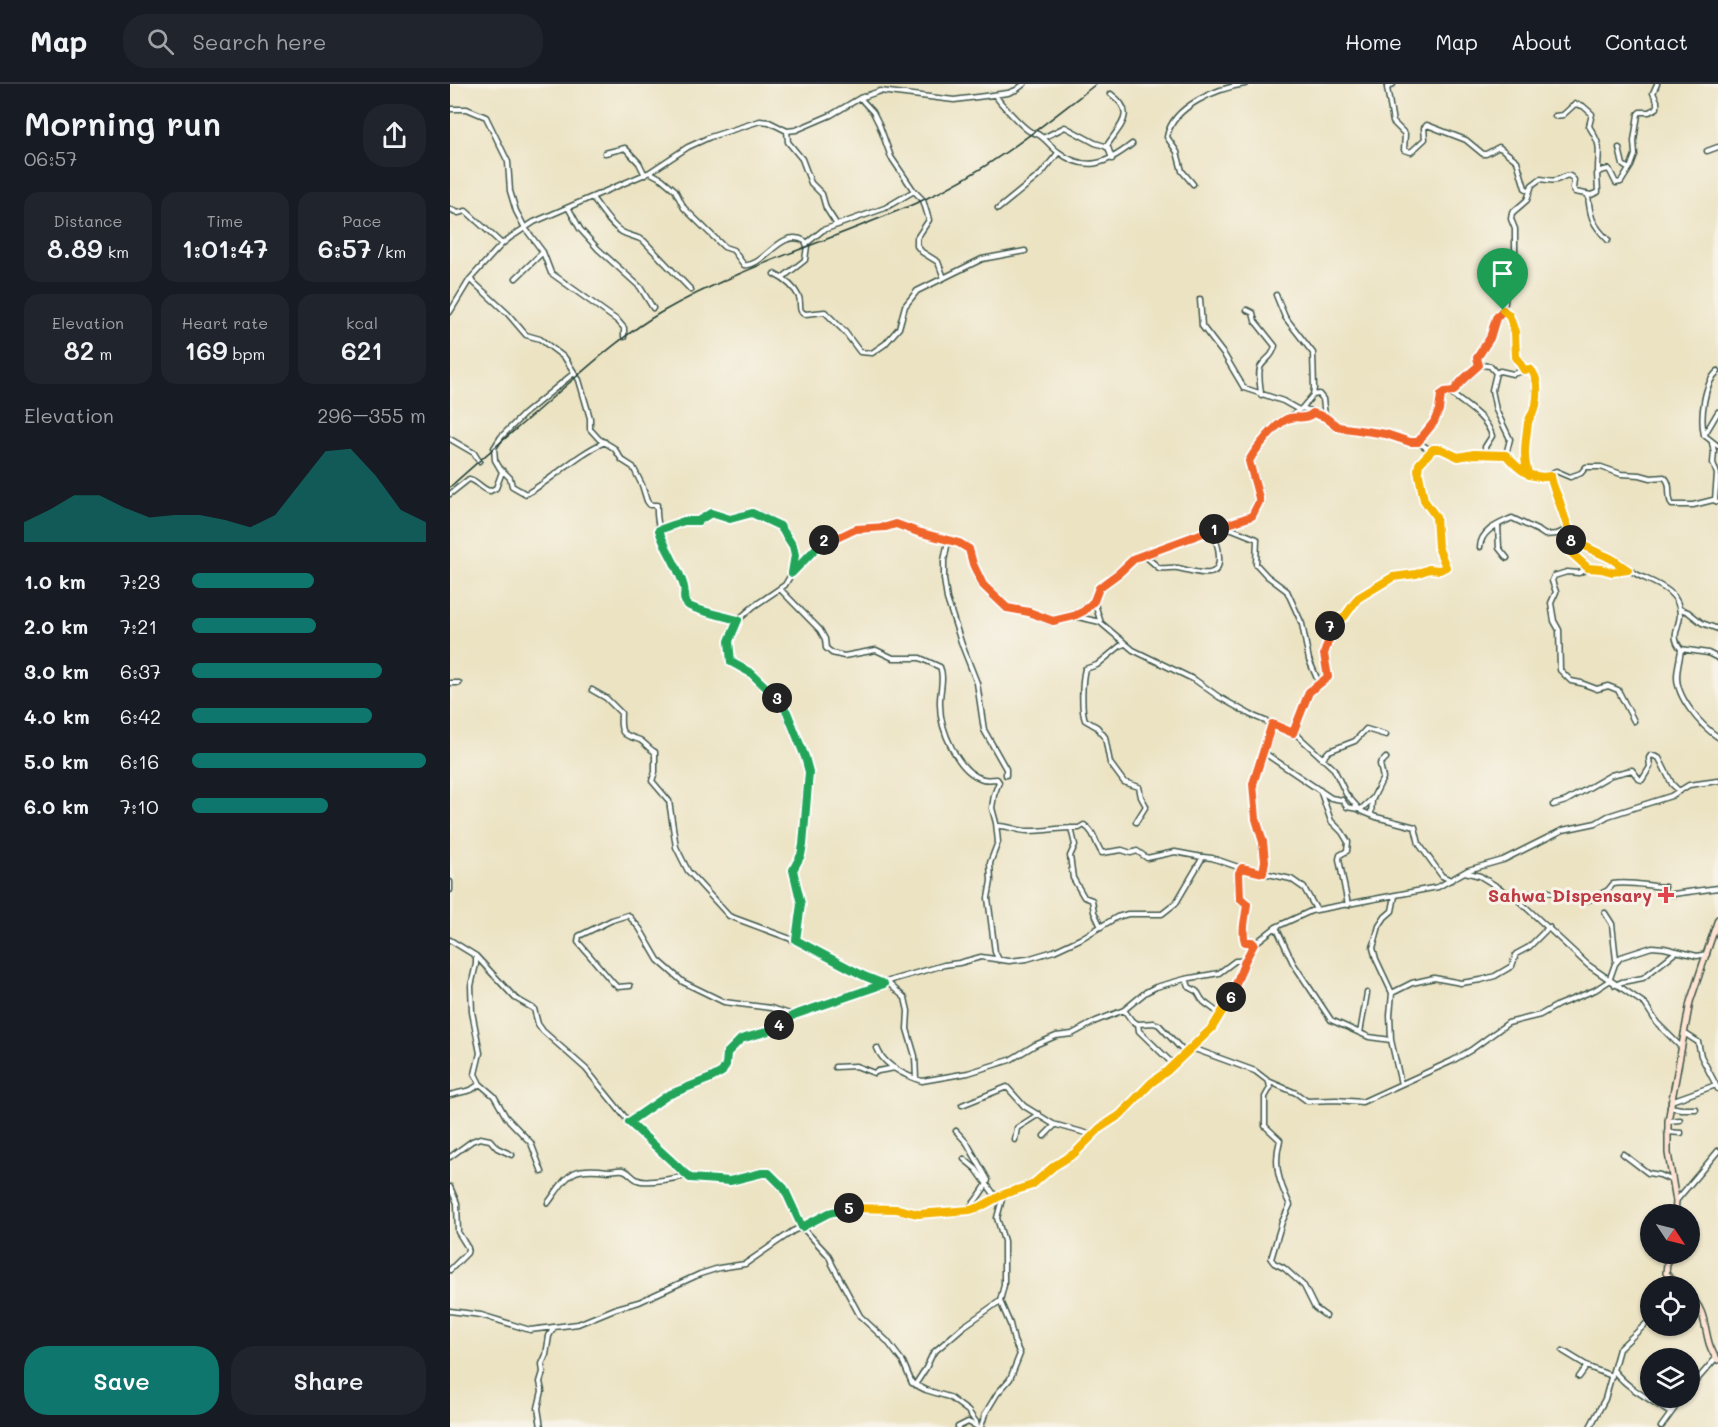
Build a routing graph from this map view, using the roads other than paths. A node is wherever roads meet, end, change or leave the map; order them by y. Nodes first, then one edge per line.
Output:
1 (1024, 84) edge
2 (1245, 84) edge
3 (1393, 84) edge
4 (1657, 84) edge
5 (1111, 94) dead end
6 (995, 95) junction
7 (860, 98) junction
8 (450, 109) edge
9 (1555, 116) dead end
10 (787, 131) junction
11 (1043, 138) junction
12 (1132, 144) dead end
13 (1106, 147) junction
14 (1718, 147) edge
15 (1619, 148) dead end
16 (1707, 152) dead end
17 (605, 153) dead end
18 (1058, 153) junction
19 (1112, 159) junction
20 (1629, 169) junction
21 (1598, 171) junction
22 (648, 174) junction
23 (1193, 184) dead end
24 (914, 191) junction
25 (1530, 191) junction
26 (1588, 195) junction
27 (593, 199) junction
28 (450, 209) edge
29 (569, 209) junction
30 (998, 209) dead end
31 (837, 225) junction
32 (525, 228) junction
33 (1608, 240) dead end
34 (807, 243) junction
35 (501, 244) junction
36 (1025, 251) dead end
37 (543, 252) junction
38 (774, 274) dead end
39 (516, 278) dead end
40 (782, 278) junction
41 (944, 278) junction
42 (470, 279) junction
43 (691, 290) dead end
44 (1276, 295) dead end
45 (1200, 300) dead end
46 (653, 308) dead end
47 (1247, 310) dead end
48 (1503, 310) junction
49 (450, 312) edge
50 (624, 337) dead end
51 (1479, 365) junction
52 (1524, 370) junction
53 (1718, 371) edge
54 (575, 373) junction
55 (1496, 373) junction
56 (1454, 391) junction
57 (1313, 394) junction
58 (1261, 395) junction
59 (1300, 409) junction
60 (1718, 412) edge
61 (1313, 413) junction
62 (1325, 417) junction
63 (1290, 418) junction
64 (1704, 435) junction
65 (450, 439) edge
66 (605, 442) junction
67 (1418, 442) junction
68 (1712, 443) junction
69 (1718, 446) edge
70 (1433, 449) junction
71 (1486, 453) junction
72 (1506, 455) junction
73 (479, 461) dead end
74 (501, 469) junction
75 (1529, 475) junction
76 (1551, 476) junction
77 (450, 494) edge
78 (1716, 501) edge
79 (1498, 525) junction
80 (1217, 527) junction
81 (1568, 529) junction
82 (659, 530) junction
83 (1209, 531) junction
84 (1573, 537) junction
85 (948, 541) junction
86 (1480, 547) dead end
87 (1144, 555) junction
88 (1507, 558) dead end
89 (1588, 568) junction
90 (1628, 570) junction
91 (792, 573) junction
92 (780, 589) junction
93 (1094, 601) junction
94 (1680, 609) junction
95 (1074, 616) junction
96 (738, 620) junction
97 (1101, 623) junction
98 (1718, 629) edge
99 (1125, 644) junction
100 (1681, 649) junction
101 (1718, 658) edge
102 (450, 683) edge
103 (459, 683) dead end
104 (1319, 683) junction
105 (592, 690) dead end
106 (1634, 721) dead end
107 (1272, 724) junction
108 (1293, 733) junction
109 (1386, 735) dead end
110 (1718, 737) edge
111 (1263, 752) junction
112 (1322, 759) junction
113 (1386, 759) dead end
114 (1006, 775) dead end
115 (1718, 781) edge
116 (1320, 790) junction
117 (1679, 791) junction
118 (1373, 798) junction
119 (1553, 805) dead end
120 (1360, 809) junction
121 (1371, 816) junction
122 (1136, 822) dead end
123 (997, 826) junction
124 (1071, 828) junction
125 (1203, 857) junction
126 (1242, 868) junction
127 (1465, 872) junction
128 (1263, 873) junction
129 (1452, 880) junction
130 (450, 882) edge
131 (1665, 887) dead end
132 (1718, 888) edge
133 (450, 890) edge
134 (1673, 894) dead end
135 (1395, 896) junction
136 (1513, 896) junction
137 (1348, 905) junction
138 (1316, 910) junction
139 (1605, 913) dead end
140 (1718, 919) edge
141 (1101, 927) junction
142 (1276, 927) junction
143 (1549, 927) junction
144 (450, 940) edge
145 (796, 940) junction
146 (1710, 943) junction
147 (1254, 944) junction
148 (1718, 946) edge
149 (1676, 952) junction
150 (1707, 954) junction
151 (476, 956) junction
152 (1000, 960) junction
153 (1245, 961) junction
154 (1616, 961) junction
155 (1186, 979) junction
156 (1609, 981) junction
157 (885, 983) junction
158 (1615, 985) junction
159 (630, 986) dead end
160 (1367, 993) dead end
161 (1392, 993) junction
162 (1124, 1010) junction
163 (794, 1015) junction
164 (1221, 1016) junction
165 (1138, 1024) junction
166 (1360, 1033) junction
167 (1684, 1033) junction
168 (1391, 1040) junction
169 (1680, 1046) junction
170 (877, 1048) dead end
171 (1191, 1048) junction
172 (1185, 1053) junction
173 (1174, 1065) junction
174 (835, 1067) dead end
175 (896, 1068) junction
176 (916, 1079) junction
177 (1268, 1081) junction
178 (480, 1084) junction
179 (1401, 1084) junction
180 (1717, 1087) edge
181 (450, 1095) edge
182 (1671, 1104) junction
183 (962, 1105) dead end
184 (1696, 1108) dead end
185 (1039, 1114) junction
186 (1680, 1120) dead end
187 (1668, 1121) junction
188 (629, 1122) junction
189 (1054, 1125) junction
190 (956, 1131) dead end
191 (1667, 1132) junction
192 (1681, 1133) dead end
193 (1093, 1135) junction
194 (1044, 1136) dead end
195 (1015, 1140) dead end
196 (1718, 1151) edge
197 (1623, 1154) dead end
198 (512, 1155) dead end
199 (450, 1157) edge
200 (964, 1159) dead end
201 (542, 1172) dead end
202 (686, 1176) junction
203 (1671, 1180) junction
204 (987, 1186) junction
205 (450, 1187) edge
206 (1004, 1194) junction
207 (996, 1197) junction
208 (1676, 1201) junction
209 (548, 1203) dead end
210 (1676, 1204) edge
211 (968, 1210) junction
212 (802, 1227) junction
213 (450, 1270) edge
214 (1000, 1301) junction
215 (1700, 1309) edge
216 (450, 1311) edge
217 (1326, 1316) dead end
218 (554, 1327) junction
219 (1640, 1329) edge
220 (1563, 1351) dead end
221 (1717, 1358) edge
222 (1587, 1366) junction
223 (1613, 1370) junction
224 (1612, 1376) junction
225 (1579, 1377) dead end
226 (1700, 1377) edge
227 (915, 1385) junction
228 (1674, 1408) edge
229 (1670, 1413) junction
230 (973, 1419) junction
231 (968, 1422) junction
232 (541, 1427) edge
233 (958, 1427) edge
234 (979, 1427) edge
235 (1590, 1427) edge
236 (1661, 1427) edge

1 - 6 street
2 - 23 street
3 - 25 street
4 - 20 street
5 - 13 street
6 - 7 street
6 - 11 street
7 - 10 street
7 - 24 street
8 - 32 street
9 - 21 street
10 - 22 street
10 - 31 street
11 - 13 street
11 - 18 street
12 - 19 street
13 - 19 street
14 - 16 street
15 - 20 street
17 - 22 street
18 - 19 street
18 - 30 street
20 - 21 street
21 - 26 street
22 - 27 street
22 - 34 street
24 - 31 street
24 - 41 street
25 - 26 street
25 - 48 street
26 - 33 street
27 - 29 street
27 - 43 street
28 - 35 street
29 - 32 street
29 - 46 street
31 - 34 street
32 - 35 street
32 - 37 street
34 - 40 street
35 - 42 street
36 - 41 street
37 - 39 street
37 - 50 street
38 - 40 street
40 - 41 street
42 - 49 street
42 - 54 street
44 - 57 street
45 - 58 street
47 - 58 street
48 - 51 street
48 - 52 street
51 - 55 street
51 - 56 street
52 - 55 street
52 - 75 street
53 - 64 street
54 - 66 street
54 - 74 street
55 - 72 street
56 - 67 street
56 - 71 street
57 - 59 street
57 - 62 street
58 - 59 street
59 - 61 street
59 - 63 street
60 - 64 street
61 - 62 street
61 - 63 street
62 - 67 street
63 - 80 street
64 - 68 street
65 - 73 street
66 - 74 street
66 - 82 street
67 - 70 street
68 - 69 street
68 - 78 street
70 - 71 street
70 - 104 street
71 - 72 street
72 - 75 street
74 - 77 street
75 - 76 street
76 - 78 street
76 - 81 street
79 - 81 street
79 - 86 street
79 - 88 street
80 - 83 street
80 - 104 street
81 - 84 street
82 - 91 street
82 - 96 street
83 - 87 street
83 - 87 street
84 - 89 street
84 - 90 street
85 - 91 street
85 - 95 street
85 - 114 street
87 - 93 street
89 - 90 street
89 - 106 street
90 - 94 street
91 - 92 street
92 - 96 street
92 - 123 street
93 - 95 street
93 - 97 street
94 - 98 street
94 - 100 street
95 - 97 street
96 - 145 street
97 - 99 street
99 - 107 street
99 - 122 street
100 - 101 street
100 - 110 street
102 - 103 street
104 - 108 street
105 - 145 street
107 - 108 street
107 - 111 street
108 - 112 street
109 - 112 street
111 - 116 street
111 - 128 street
112 - 120 street
113 - 118 street
115 - 117 street
116 - 120 street
116 - 137 street
117 - 119 street
117 - 127 street
118 - 120 street
118 - 121 street
120 - 121 street
121 - 129 street
123 - 124 street
123 - 152 street
124 - 125 street
124 - 141 street
125 - 126 street
125 - 141 street
126 - 128 street
126 - 147 street
127 - 129 street
127 - 136 street
128 - 138 street
129 - 135 street
130 - 133 street
131 - 136 street
132 - 134 street
135 - 137 street
135 - 161 street
136 - 143 street
137 - 138 street
138 - 142 street
139 - 154 street
140 - 146 main road
141 - 152 street
142 - 147 street
142 - 166 street
143 - 156 street
143 - 161 street
144 - 151 street
145 - 157 street
146 - 148 street
146 - 150 main road
147 - 153 street
149 - 150 street
149 - 154 street
149 - 158 street
150 - 167 main road
151 - 178 street
151 - 188 street
152 - 157 street
153 - 155 street
153 - 164 street
154 - 156 street
155 - 162 street
155 - 164 street
156 - 158 street
156 - 179 street
157 - 163 street
157 - 176 street
158 - 169 street
159 - 163 street
160 - 166 street
161 - 168 street
162 - 165 street
162 - 176 street
163 - 188 street
164 - 171 street
165 - 172 street
165 - 173 street
166 - 168 street
167 - 169 main road
167 - 180 street
168 - 179 street
169 - 182 main road
170 - 175 street
171 - 172 street
171 - 177 street
172 - 173 street
173 - 193 street
174 - 175 street
175 - 176 street
177 - 179 street
177 - 217 street
178 - 181 street
178 - 201 street
180 - 182 street
182 - 184 street
182 - 187 main road
183 - 185 street
185 - 189 street
185 - 195 street
186 - 187 street
187 - 191 main road
188 - 202 street
189 - 193 street
189 - 194 street
190 - 204 street
191 - 192 street
191 - 203 main road
193 - 206 street
196 - 208 street
197 - 203 street
198 - 199 street
200 - 204 street
202 - 209 street
202 - 212 street
203 - 208 main road
204 - 207 street
204 - 211 street
205 - 213 street
206 - 207 street
206 - 214 street
207 - 211 street
208 - 210 main road
211 - 212 street
212 - 218 street
212 - 227 street
214 - 227 street
214 - 234 street
215 - 221 main road
216 - 218 street
218 - 232 street
219 - 223 street
220 - 222 street
221 - 226 street
222 - 224 street
222 - 225 street
223 - 224 street
223 - 229 street
224 - 235 street
227 - 230 street
228 - 229 street
229 - 236 street
230 - 231 street
230 - 234 street
231 - 233 street
231 - 234 street

